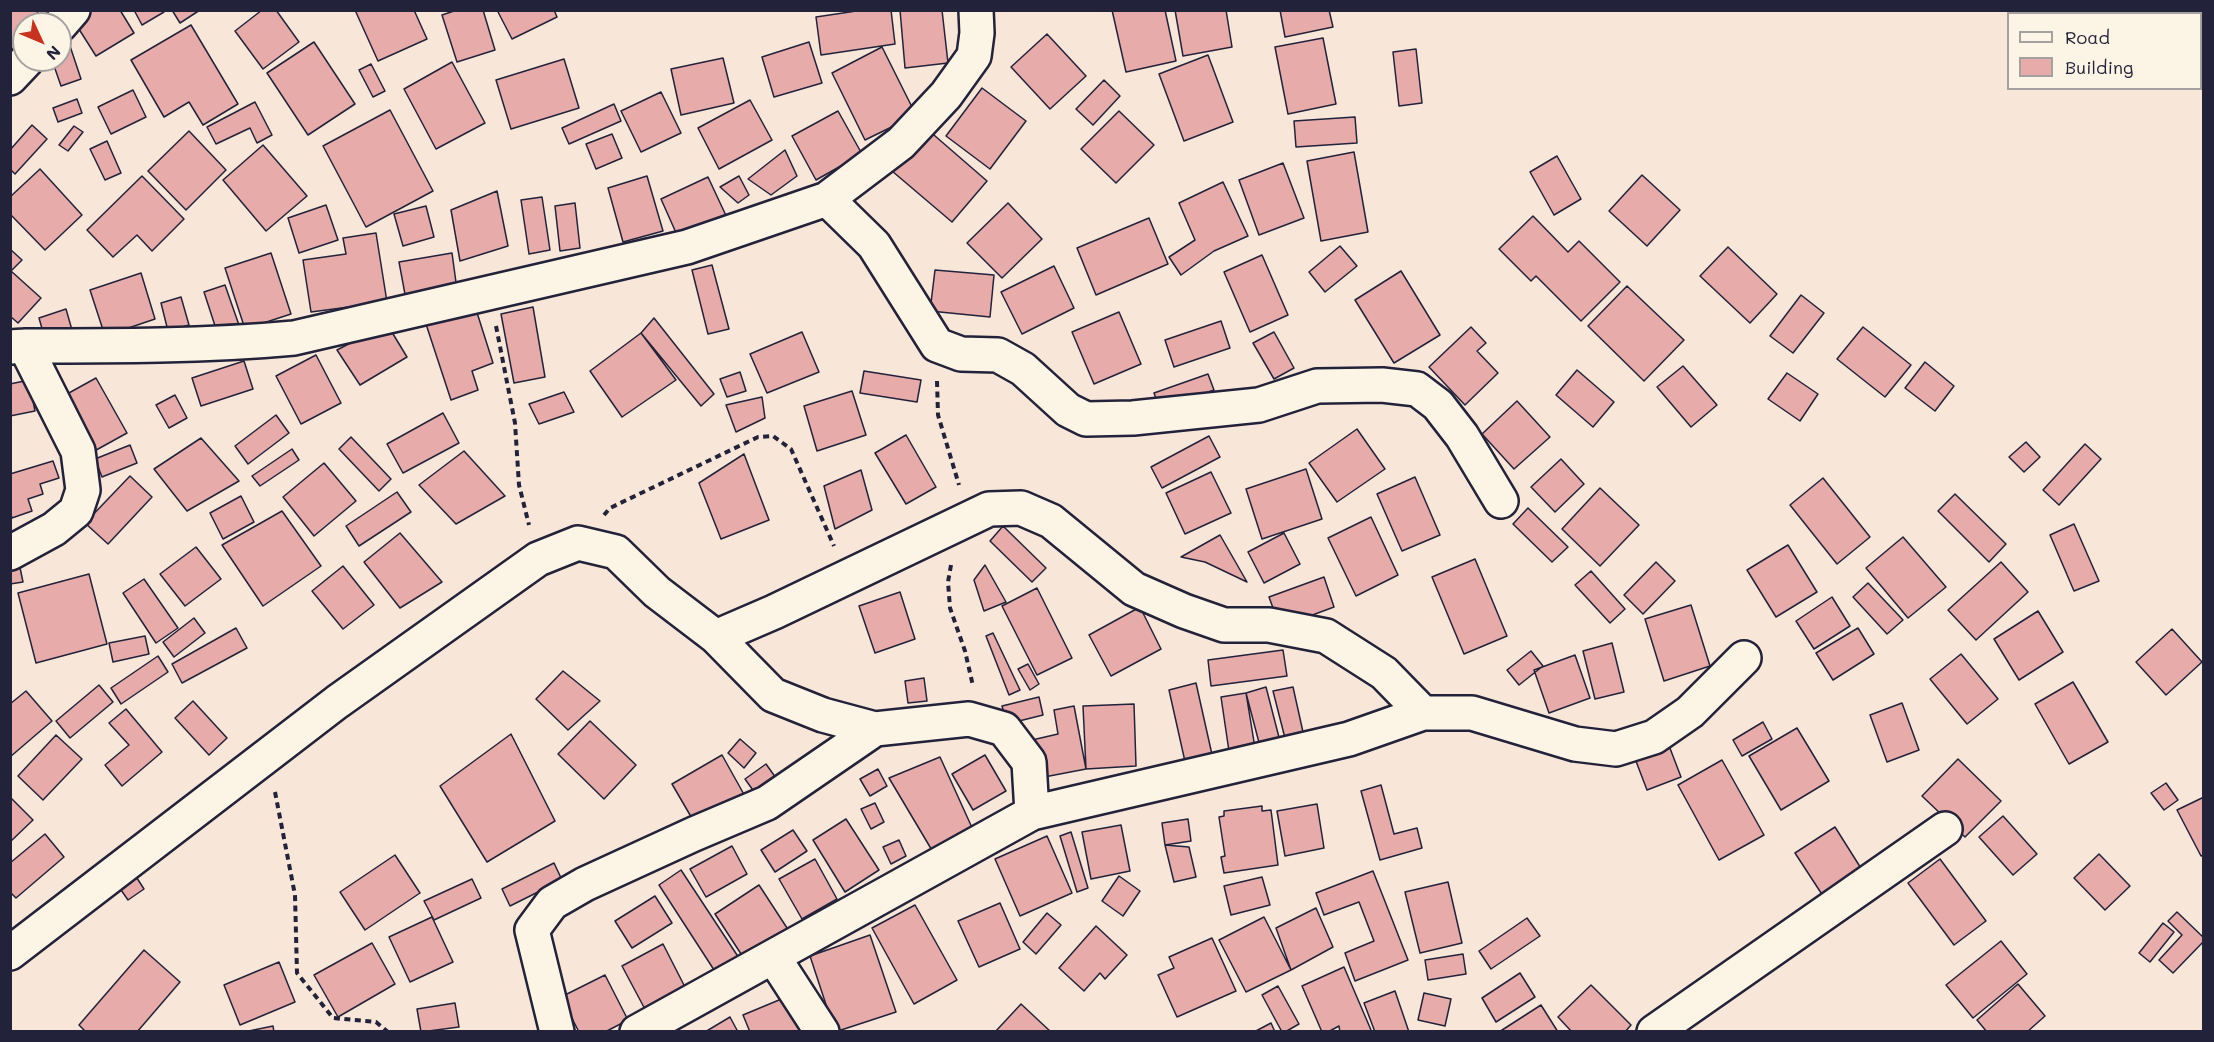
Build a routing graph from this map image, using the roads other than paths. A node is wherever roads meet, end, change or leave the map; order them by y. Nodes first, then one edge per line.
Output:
1 (976, 10) edge
2 (827, 199) junction
3 (18, 346) edge
4 (1501, 501) dead end
5 (10, 553) edge
6 (716, 637) junction
7 (1744, 658) dead end
8 (1423, 713) junction
9 (875, 729) junction
10 (1032, 813) junction
11 (1945, 829) dead end
12 (10, 953) edge
13 (774, 958) junction
14 (557, 1032) edge
15 (637, 1032) edge
16 (822, 1032) edge
17 (1654, 1032) edge

1 - 2 street
2 - 3 street
2 - 4 street
3 - 5 street
6 - 8 street
6 - 9 street
6 - 12 street
7 - 8 street
8 - 10 street
9 - 10 street
9 - 14 street
10 - 13 street
11 - 17 street
13 - 15 street
13 - 16 street

